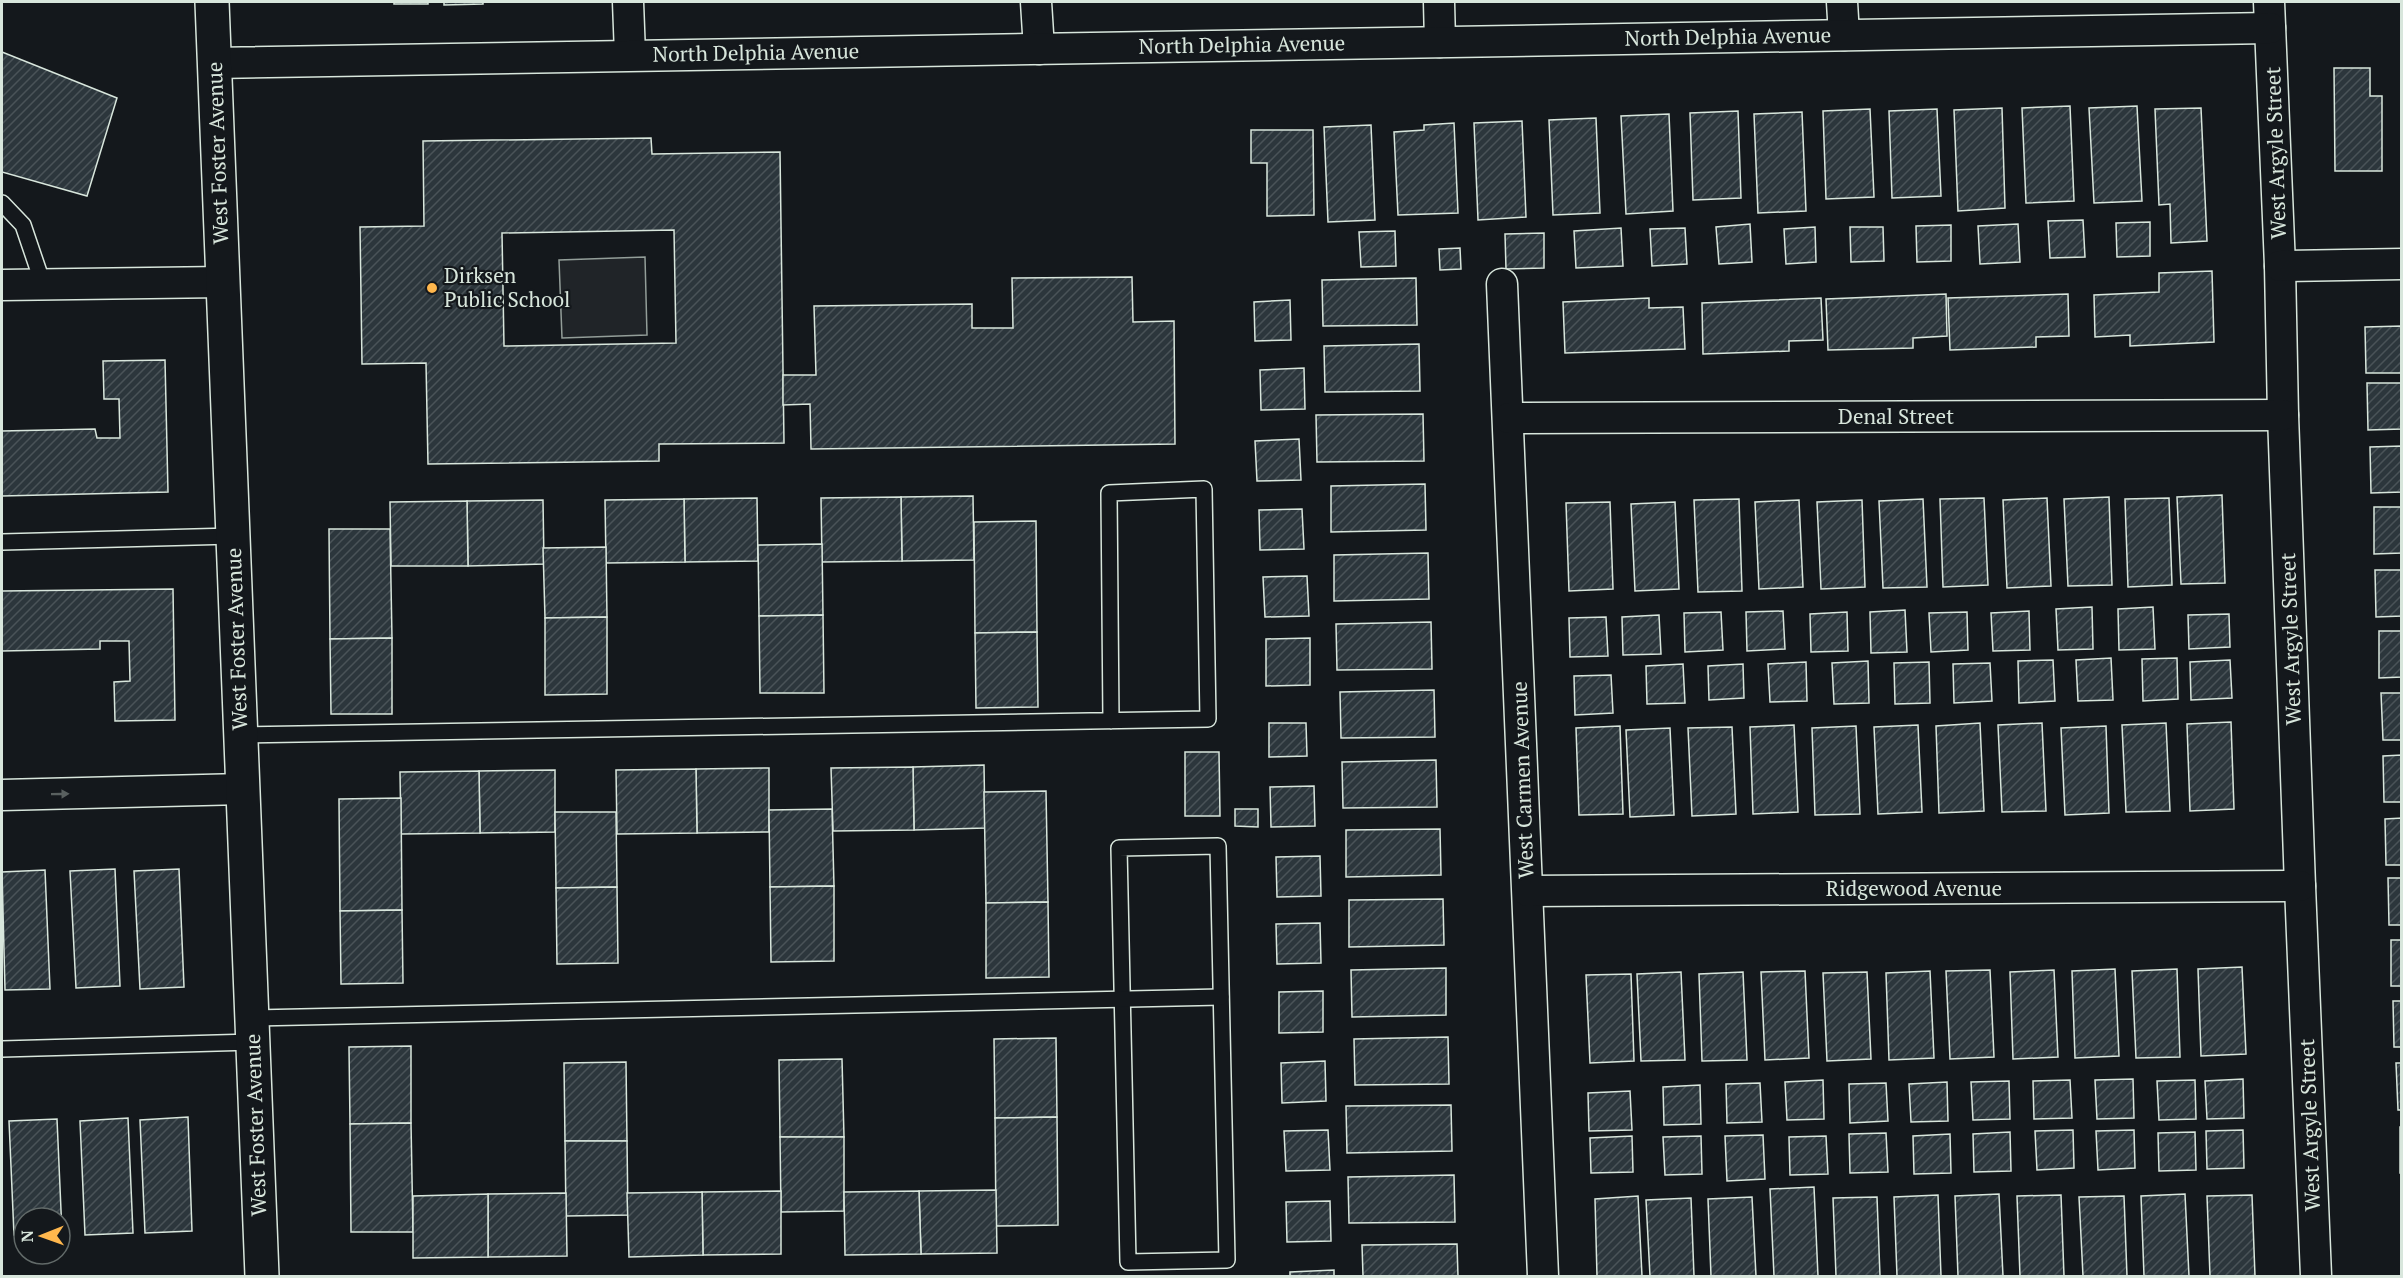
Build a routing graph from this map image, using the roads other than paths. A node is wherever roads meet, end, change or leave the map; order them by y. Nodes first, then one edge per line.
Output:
1 (212, 2) edge
2 (628, 2) edge
3 (1036, 2) edge
4 (1438, 2) edge
5 (1842, 2) edge
6 (2270, 15) edge
7 (1844, 35) junction
8 (1440, 42) junction
9 (1039, 49) junction
10 (630, 55) junction
11 (214, 63) junction
12 (2, 203) edge
13 (2402, 264) edge
14 (2280, 266) junction
15 (223, 282) junction
16 (43, 284) junction
17 (1502, 284) dead end
18 (2, 285) edge
19 (2283, 415) junction
20 (1509, 418) junction
21 (233, 536) junction
22 (2, 542) edge
23 (1112, 721) junction
24 (241, 735) junction
25 (243, 789) junction
26 (2, 795) edge
27 (2300, 886) junction
28 (1528, 891) junction
29 (1221, 997) junction
30 (1122, 999) junction
31 (252, 1030) junction
32 (2, 1049) edge
33 (262, 1276) edge
34 (1543, 1276) edge
35 (2316, 1276) edge

1 - 11 street, West Foster Avenue
2 - 10 street
3 - 9 street
4 - 8 street
5 - 7 street
6 - 7 street, North Delphia Avenue
6 - 14 street, West Argyle Street
7 - 8 street, North Delphia Avenue
8 - 9 street, North Delphia Avenue
9 - 10 street, North Delphia Avenue
10 - 11 street, North Delphia Avenue
11 - 15 street, West Foster Avenue
12 - 16 lane
13 - 14 street
14 - 19 street, West Argyle Street
15 - 16 street
15 - 21 street, West Foster Avenue
16 - 18 street
17 - 20 street, West Carmen Avenue
19 - 20 street, Denal Street
19 - 27 street, West Argyle Street
20 - 28 street, West Carmen Avenue
21 - 22 lane
21 - 24 street, West Foster Avenue
23 - 23 lane
23 - 24 lane
24 - 25 street, West Foster Avenue
26 -> 25 street
25 - 31 street, West Foster Avenue
27 - 28 street, Ridgewood Avenue
27 - 35 street, West Argyle Street
28 - 34 street, West Carmen Avenue
29 - 30 lane
29 - 30 lane
29 - 30 lane
30 - 31 lane
31 - 32 lane
31 - 33 street, West Foster Avenue

